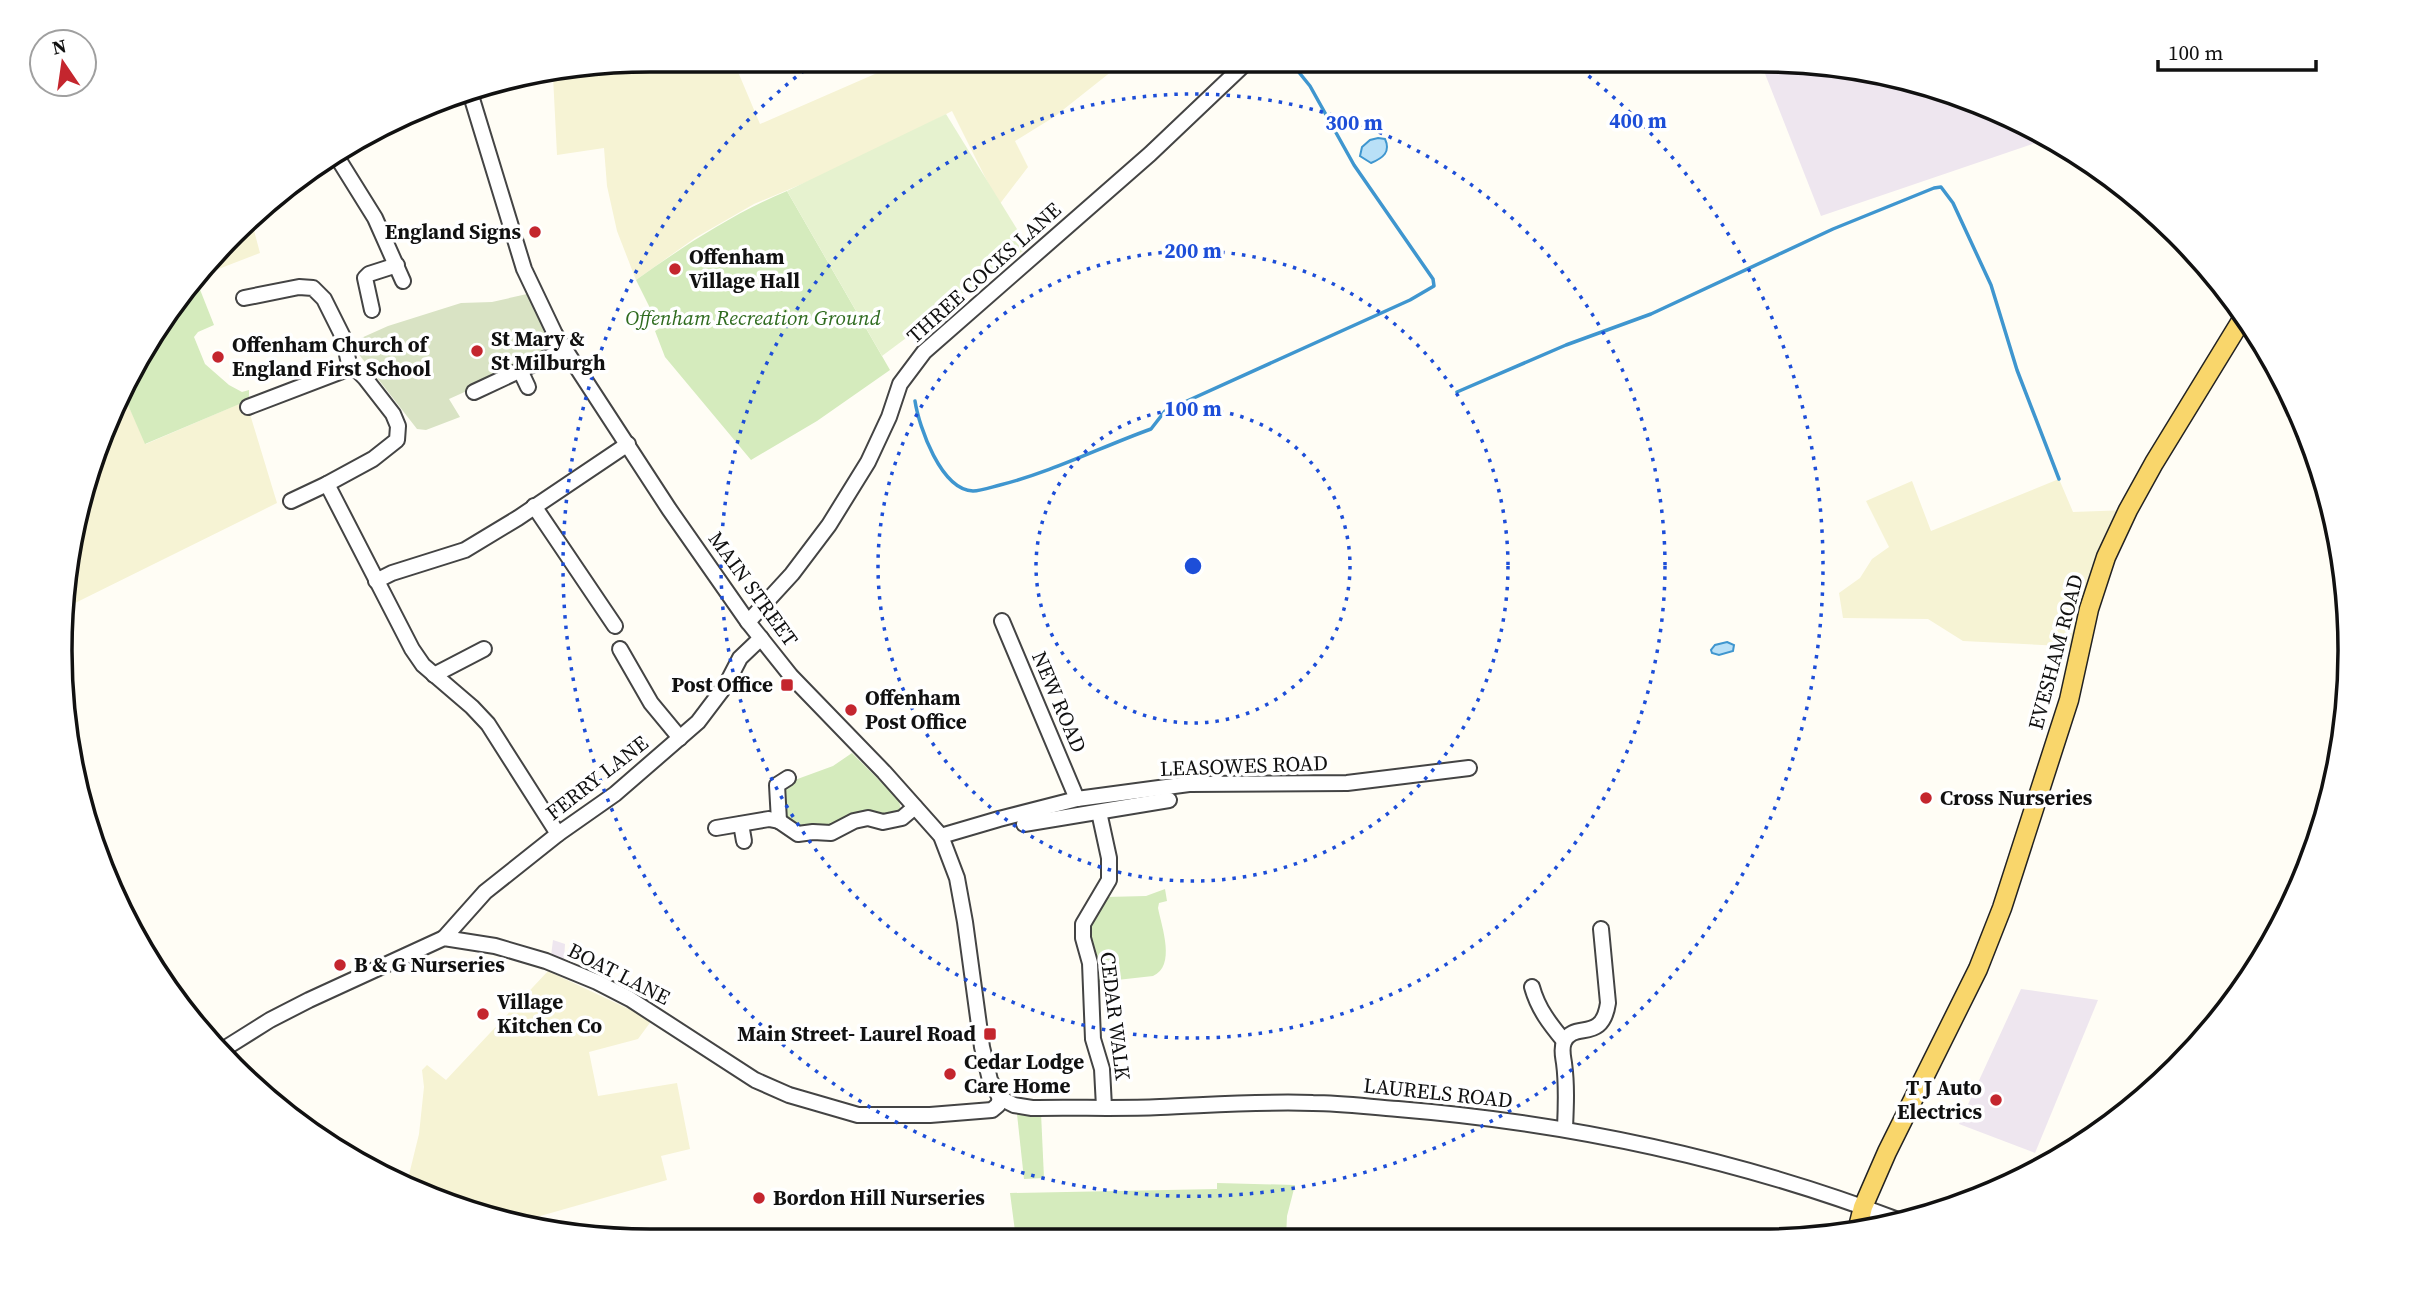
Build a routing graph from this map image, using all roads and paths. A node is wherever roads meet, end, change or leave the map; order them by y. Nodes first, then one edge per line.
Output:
1 (1236, 72) edge
2 (473, 99) edge
3 (340, 162) edge
4 (397, 265) junction
5 (403, 281) dead end
6 (244, 298) dead end
7 (373, 310) dead end
8 (2238, 325) edge
9 (566, 349) junction
10 (350, 368) junction
11 (520, 370) junction
12 (528, 387) dead end
13 (474, 392) dead end
14 (248, 407) dead end
15 (628, 444) junction
16 (327, 484) junction
17 (291, 501) dead end
18 (534, 506) junction
19 (376, 581) junction
20 (1002, 621) dead end
21 (748, 622) junction
22 (615, 626) dead end
23 (761, 638) junction
24 (484, 649) dead end
25 (620, 649) dead end
26 (434, 675) junction
27 (681, 738) junction
28 (1469, 768) dead end
29 (777, 782) dead end
30 (1077, 800) junction
31 (1169, 800) dead end
32 (915, 807) junction
33 (1099, 812) junction
34 (779, 821) junction
35 (741, 824) junction
36 (1024, 824) dead end
37 (716, 828) dead end
38 (558, 834) junction
39 (941, 836) junction
40 (744, 841) dead end
41 (1601, 929) dead end
42 (443, 938) junction
43 (1532, 987) dead end
44 (1564, 1041) junction
45 (228, 1046) edge
46 (1000, 1098) junction
47 (1104, 1107) junction
48 (1564, 1128) junction
49 (1863, 1207) junction
50 (1885, 1215) edge
51 (1860, 1220) edge

1 - 21 street, THREE COCKS LANE
2 - 9 street, MAIN STREET
3 - 4 street
4 - 5 street
4 - 7 street
6 - 10 street
8 - 49 main road, EVESHAM ROAD
9 - 11 street
9 - 15 street, MAIN STREET
10 - 14 street
10 - 16 street
11 - 12 street
11 - 13 street
15 - 18 street
15 - 21 street, MAIN STREET
16 - 17 street
16 - 19 street
18 - 19 street
18 - 22 street
19 - 26 street
20 - 30 street, NEW ROAD
21 - 23 street, MAIN STREET
23 - 27 street, FERRY LANE
23 - 32 street, MAIN STREET
24 - 26 street
25 - 27 street
26 - 38 street
27 - 38 street, FERRY LANE
28 - 30 street, LEASOWES ROAD
29 - 34 street
30 - 39 street, LEASOWES ROAD
31 - 33 street
32 - 34 street
32 - 39 street, MAIN STREET
33 - 36 street
33 - 47 street, CEDAR WALK
34 - 35 street
35 - 37 street
35 - 40 street
38 - 42 street, FERRY LANE
39 - 46 street, MAIN STREET
41 - 44 street
42 - 45 street
42 - 46 street, BOAT LANE
43 - 44 street
44 - 48 street
46 - 47 street, LAURELS ROAD
47 - 48 street, LAURELS ROAD
48 - 49 street, LAURELS ROAD
49 - 50 street, LAURELS ROAD
49 - 51 main road

